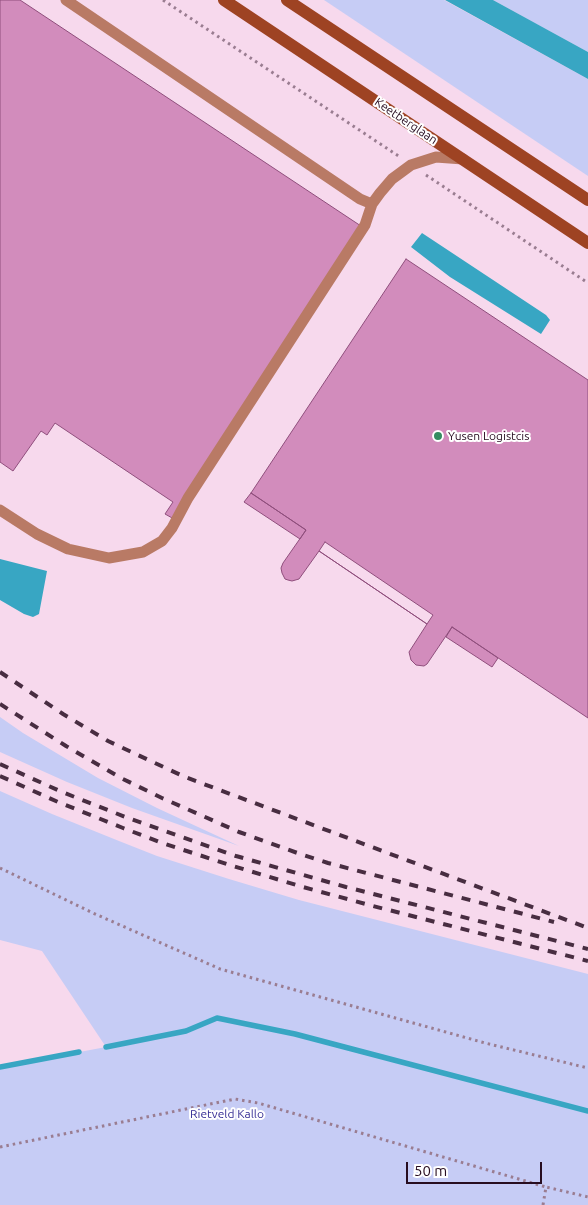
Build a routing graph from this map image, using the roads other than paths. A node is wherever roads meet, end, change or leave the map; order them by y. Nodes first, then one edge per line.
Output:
1 (66, 0) edge
2 (224, 0) edge
3 (288, 0) edge
4 (463, 160) junction
5 (588, 200) edge
6 (372, 204) junction
7 (588, 243) edge
8 (0, 510) edge

1 - 6 lane
2 - 4 main road, Keetberglaan
3 - 5 main road
4 - 6 lane
4 - 7 main road, Keetberglaan
6 - 8 lane

